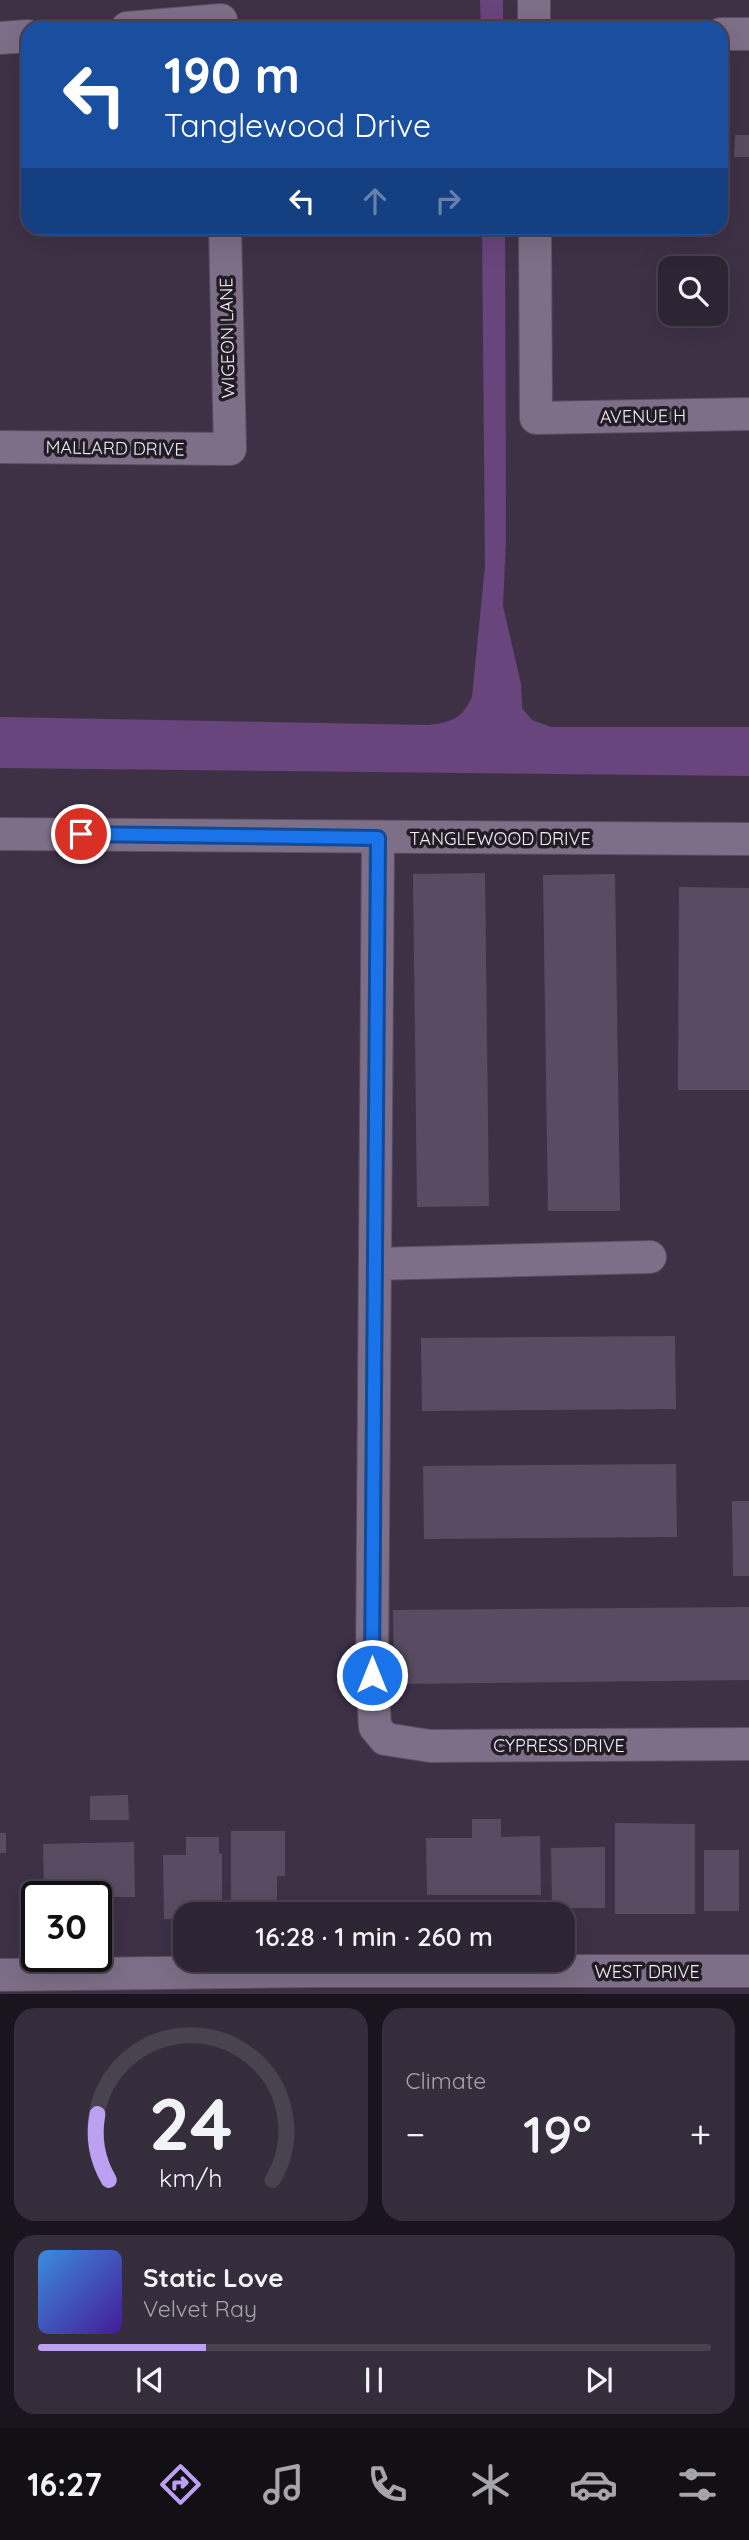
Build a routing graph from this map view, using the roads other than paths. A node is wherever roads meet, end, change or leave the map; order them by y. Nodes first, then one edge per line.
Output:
1 (534, 0) edge
2 (534, 21) edge
3 (728, 34) edge
4 (749, 34) edge
5 (21, 36) edge
6 (0, 38) edge
7 (225, 235) edge
8 (535, 235) edge
9 (749, 414) edge
10 (0, 447) edge
11 (230, 449) joint
12 (0, 834) edge
13 (378, 838) junction
14 (749, 839) edge
15 (650, 1257) dead end
16 (374, 1264) junction
17 (749, 1744) edge
18 (749, 1972) edge
19 (0, 1975) edge
20 (319, 1983) edge

1 - 2 street
3 - 4 street
5 - 6 street
7 - 11 street, WIGEON LANE
8 - 9 street, AVENUE H
10 - 11 street, MALLARD DRIVE
12 - 13 street, TANGLEWOOD DRIVE
13 - 14 street, TANGLEWOOD DRIVE
13 - 16 street
15 - 16 street
16 - 17 street, CYPRESS DRIVE
18 - 20 street, WEST DRIVE
19 - 20 street, WEST DRIVE

